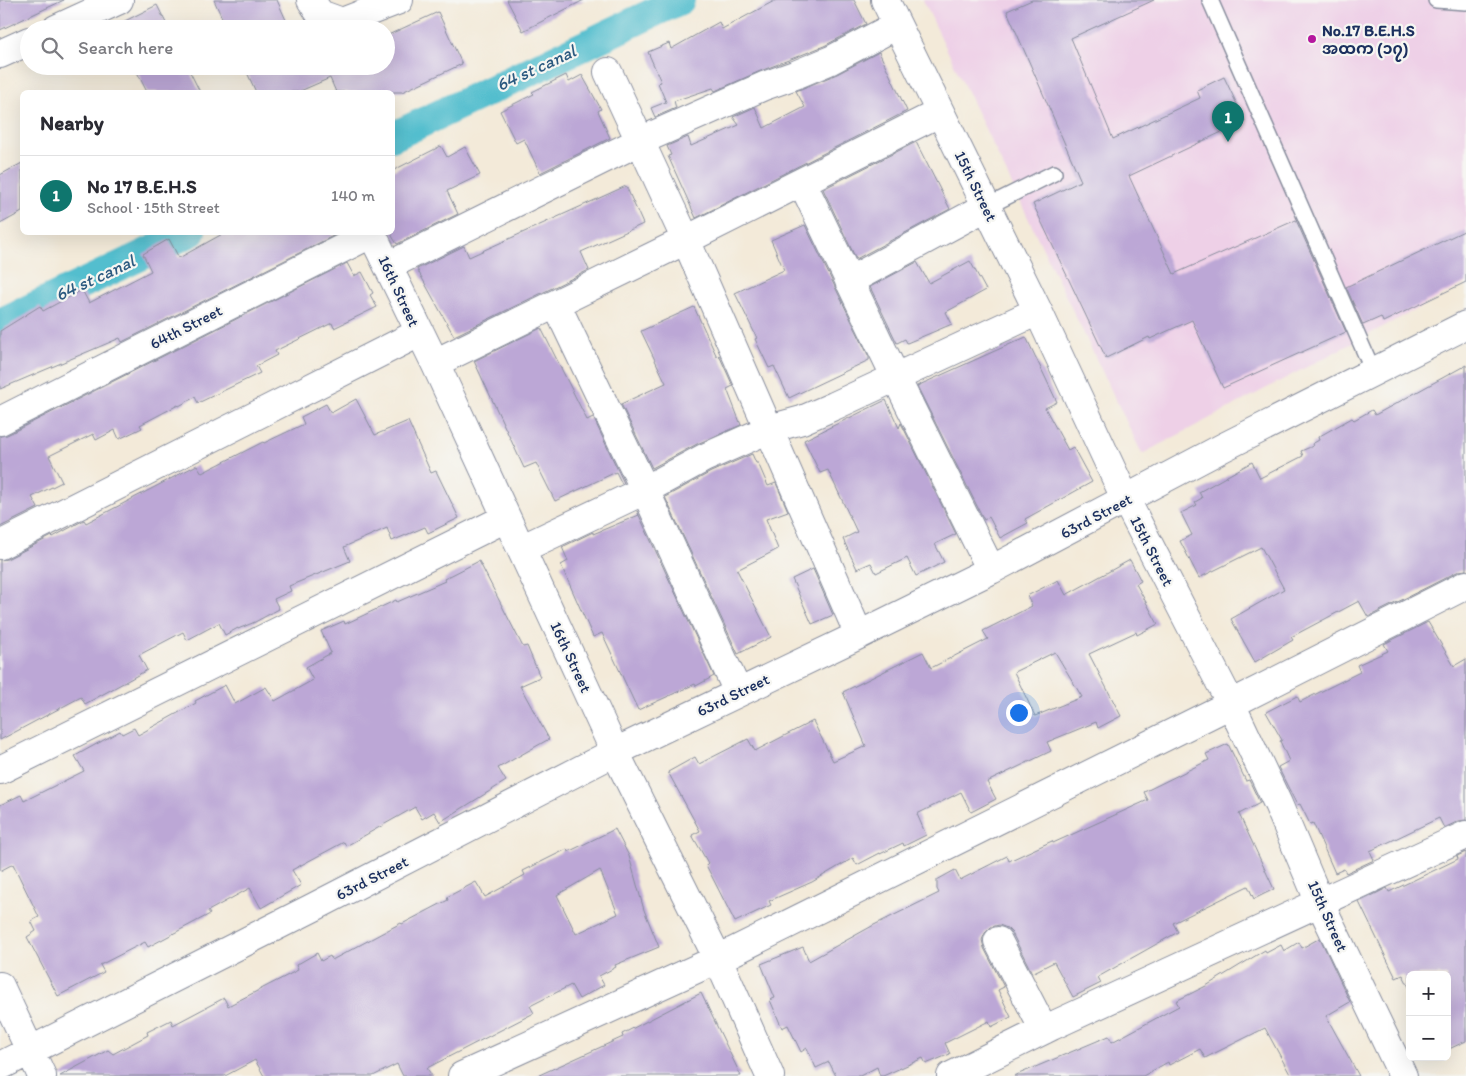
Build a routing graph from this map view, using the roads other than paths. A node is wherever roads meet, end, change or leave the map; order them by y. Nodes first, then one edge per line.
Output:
1 (119, 0) edge
2 (311, 0) edge
3 (399, 0) edge
4 (885, 0) edge
5 (1210, 0) edge
6 (1436, 0) edge
7 (1466, 2) edge
8 (76, 20) edge
9 (336, 20) edge
10 (347, 20) edge
11 (897, 25) junction
12 (20, 45) edge
13 (0, 54) edge
14 (608, 72) dead end
15 (939, 113) junction
16 (640, 141) junction
17 (1054, 173) dead end
18 (802, 182) junction
19 (986, 207) junction
20 (374, 238) joint
21 (686, 240) junction
22 (388, 266) junction
23 (850, 280) junction
24 (556, 304) junction
25 (1038, 311) junction
26 (1466, 325) edge
27 (419, 333) junction
28 (435, 363) junction
29 (1373, 371) junction
30 (896, 378) junction
31 (0, 421) edge
32 (769, 429) junction
33 (645, 490) junction
34 (1126, 500) junction
35 (506, 518) junction
36 (0, 545) edge
37 (521, 549) junction
38 (991, 570) junction
39 (1466, 585) edge
40 (859, 635) junction
41 (738, 692) junction
42 (1231, 704) junction
43 (615, 752) junction
44 (0, 770) edge
45 (1466, 835) edge
46 (1320, 903) junction
47 (998, 942) dead end
48 (718, 959) junction
49 (0, 986) edge
50 (1044, 1030) junction
51 (30, 1051) junction
52 (0, 1066) edge
53 (42, 1076) edge
54 (462, 1076) edge
55 (770, 1076) edge
56 (951, 1076) edge
57 (1403, 1076) edge

1 - 8 street
2 - 9 street
3 - 10 street
4 - 11 street, 15th Street
5 - 29 lane
6 - 7 lane
11 - 15 street, 15th Street
11 - 16 street
12 - 13 street
14 - 16 street
15 - 18 street
15 - 19 street, 15th Street
16 - 21 street
16 - 22 street
17 - 19 lane
18 - 21 street
18 - 23 street
19 - 23 street
19 - 25 street, 15th Street
20 - 22 street, 16th Street
20 - 31 street, 64th Street
21 - 24 street
21 - 32 street
22 - 27 street, 16th Street
23 - 30 street
24 - 28 street
24 - 33 street
25 - 30 street
25 - 34 street, 15th Street
26 - 29 street, 63rd Street
27 - 28 street, 16th Street
27 - 36 street
28 - 35 street, 16th Street
29 - 34 street, 63rd Street
30 - 32 street
30 - 38 street
32 - 33 street
32 - 40 street
33 - 37 street
33 - 41 street
34 - 38 street, 63rd Street
34 - 42 street, 15th Street
35 - 37 street, 16th Street
35 - 44 street
37 - 43 street, 16th Street
38 - 40 street, 63rd Street
39 - 42 street
40 - 41 street, 63rd Street
41 - 43 street, 63rd Street
42 - 46 street, 15th Street
42 - 48 street
43 - 48 street, 16th Street
43 - 51 street, 63rd Street
45 - 46 street
46 - 50 street
46 - 57 street, 15th Street
47 - 50 street
48 - 54 street
48 - 55 street, 16th Street
49 - 51 street
50 - 56 street
51 - 52 street, 63rd Street
51 - 53 street

